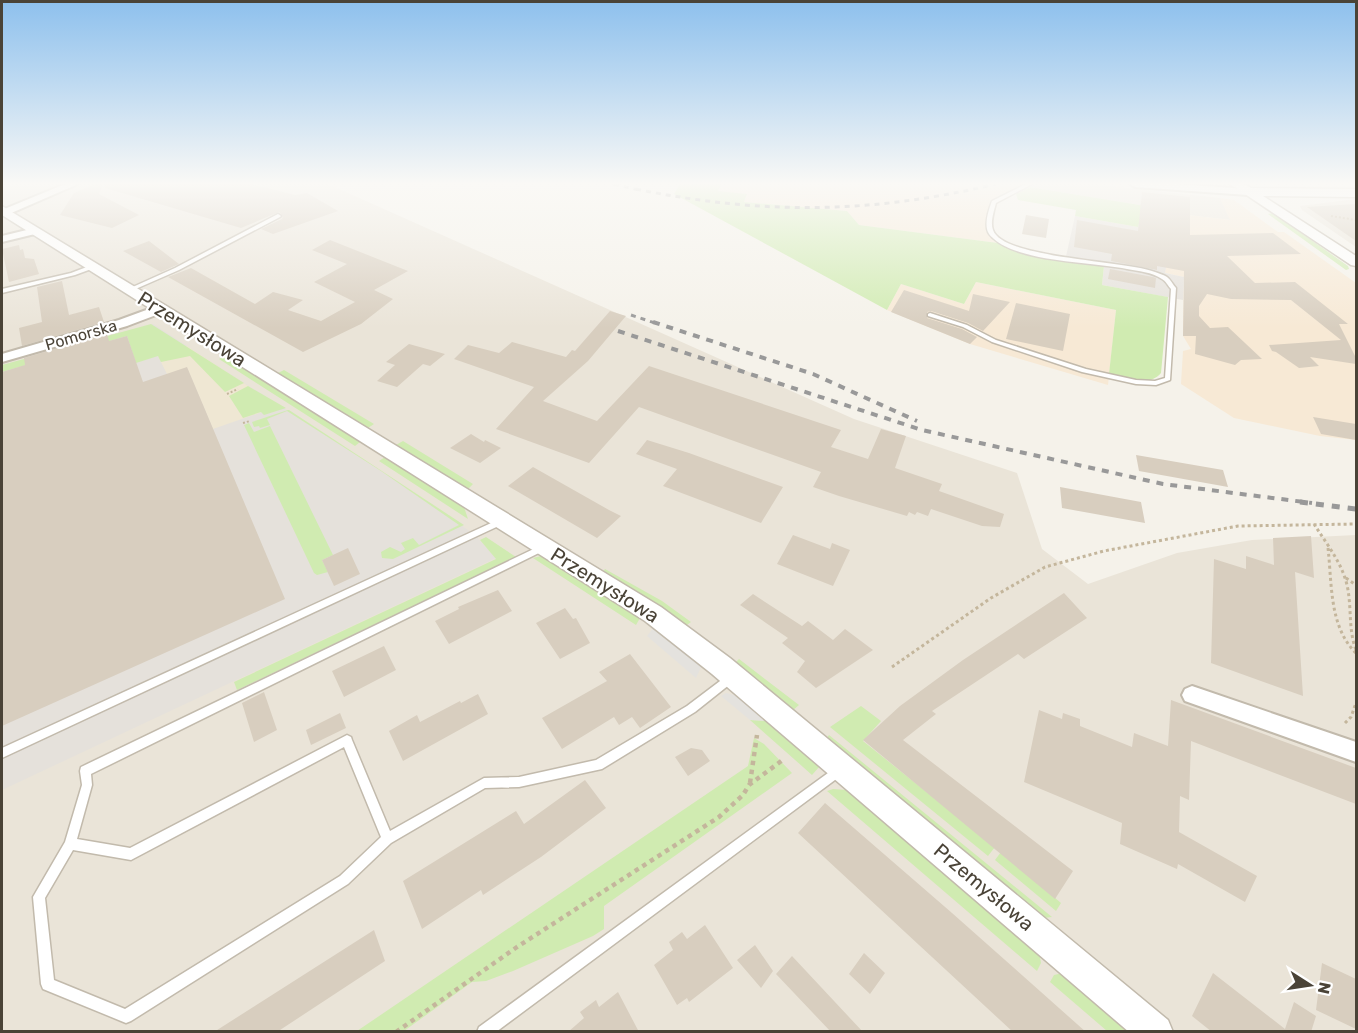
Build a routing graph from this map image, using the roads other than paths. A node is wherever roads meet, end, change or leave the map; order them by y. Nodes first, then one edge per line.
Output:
1 (30, 232) edge
2 (37, 232) edge
3 (247, 232) edge
4 (991, 232) edge
5 (1314, 232) edge
6 (2, 239) edge
7 (1356, 262) edge
8 (92, 267) junction
9 (129, 290) junction
10 (2, 291) edge
11 (160, 309) junction
12 (930, 315) dead end
13 (2, 357) edge
14 (502, 521) junction
15 (544, 547) junction
16 (733, 676) junction
17 (1192, 694) dead end
18 (1356, 752) edge
19 (2, 753) edge
20 (842, 768) junction
21 (387, 839) junction
22 (70, 844) junction
23 (484, 1032) edge
24 (1156, 1032) edge

1 - 6 street
2 - 8 street, Przemysłowa
3 - 9 lane
4 - 12 lane
5 - 7 street
8 - 9 street, Przemysłowa
8 - 10 lane
9 - 11 street, Przemysłowa
11 - 13 street, Pomorska
11 - 14 street, Przemysłowa
14 - 15 street, Przemysłowa
14 - 19 lane
15 - 16 street, Przemysłowa
15 - 22 lane
16 - 20 street, Przemysłowa
16 - 21 lane
17 - 18 street
20 - 23 lane
20 - 24 street, Przemysłowa
21 - 22 lane
21 - 22 lane

